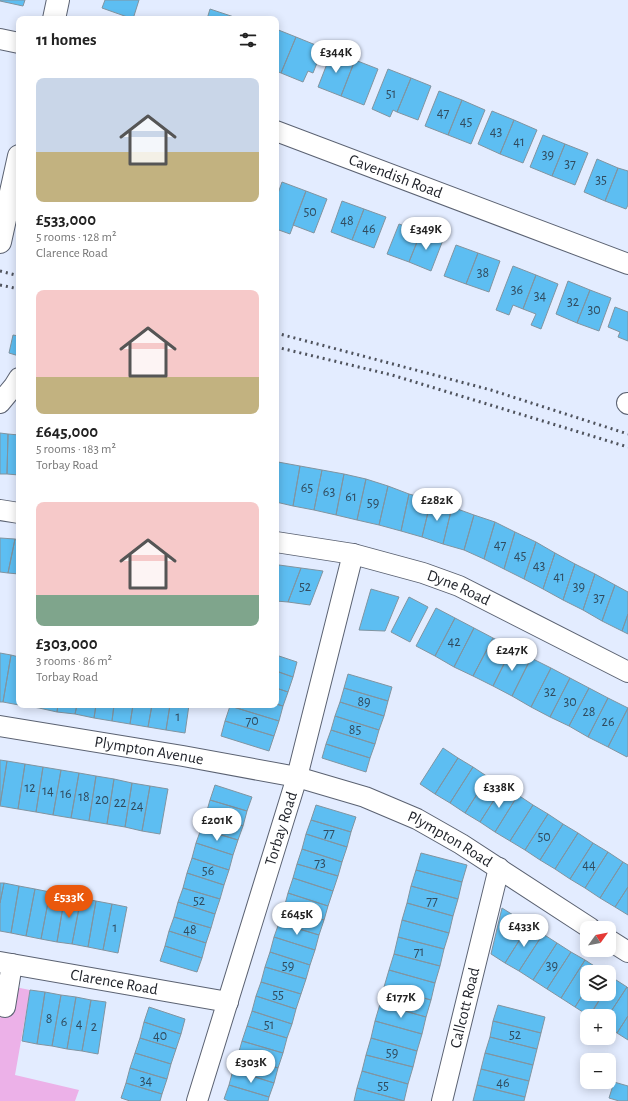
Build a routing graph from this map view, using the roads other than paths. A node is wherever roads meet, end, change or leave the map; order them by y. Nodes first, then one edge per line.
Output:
1 (58, 0) edge
2 (55, 16) edge
3 (0, 39) edge
4 (16, 42) edge
5 (279, 132) edge
6 (16, 169) edge
7 (2, 232) edge
8 (628, 264) edge
9 (16, 383) edge
10 (0, 403) edge
11 (0, 510) edge
12 (16, 513) edge
13 (279, 542) edge
14 (354, 554) junction
15 (628, 672) edge
16 (0, 726) edge
17 (297, 777) junction
18 (499, 868) junction
19 (580, 921) edge
20 (616, 944) edge
21 (628, 952) edge
22 (6, 963) edge
23 (228, 1002) junction
24 (5, 1007) dead end
25 (197, 1101) edge
26 (442, 1101) edge

1 - 2 main road
3 - 4 street
5 - 8 street, Cavendish Road
6 - 7 main road
9 - 10 street
11 - 12 street
13 - 14 street, Dyne Road
14 - 15 street, Dyne Road
14 - 17 street, Torbay Road
16 - 17 street, Plympton Avenue
17 - 18 street, Plympton Road
17 - 23 street, Torbay Road
18 - 19 street, Plympton Road
18 - 26 street, Callcott Road
20 - 21 street
22 - 23 street, Clarence Road
22 - 24 street
23 - 25 street, Torbay Road

